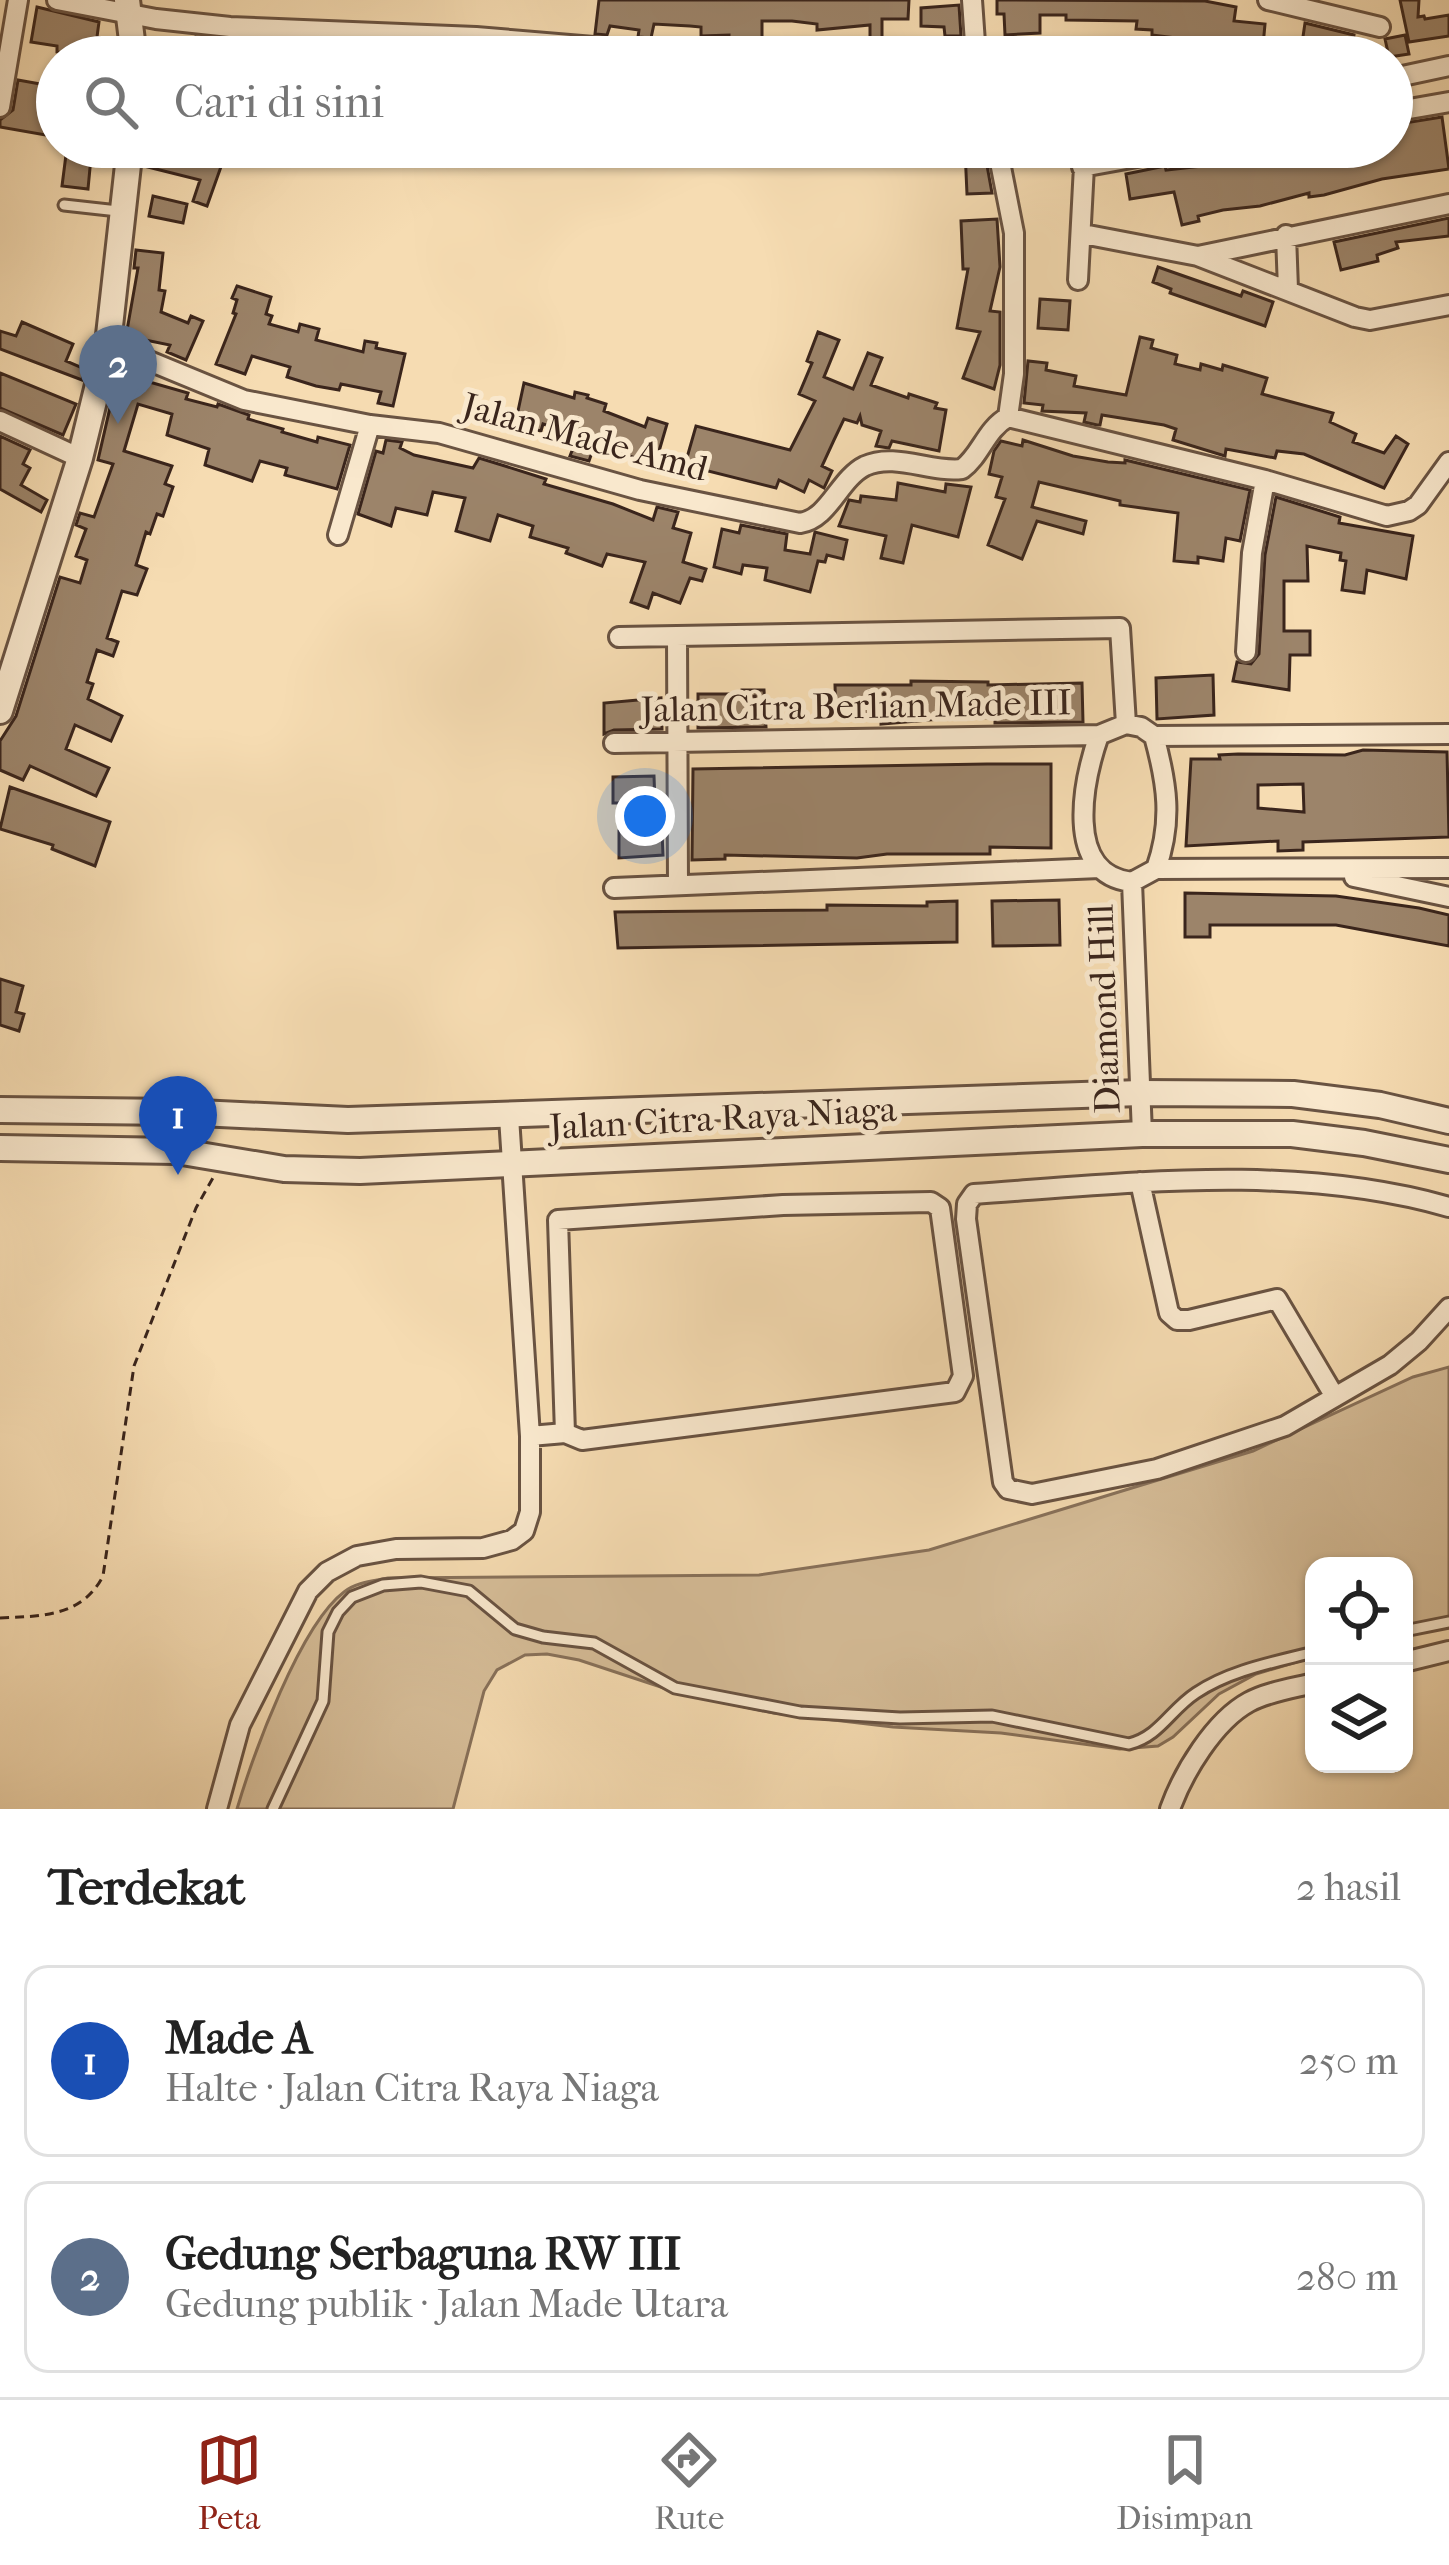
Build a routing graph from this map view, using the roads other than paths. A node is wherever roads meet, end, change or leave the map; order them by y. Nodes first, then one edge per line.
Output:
1 (18, 0) edge
2 (57, 0) edge
3 (972, 0) edge
4 (1268, 0) edge
5 (128, 7) edge
6 (1380, 27) dead end
7 (431, 36) edge
8 (974, 36) edge
9 (1449, 66) edge
10 (1413, 74) edge
11 (1449, 102) edge
12 (0, 107) edge
13 (1413, 108) edge
14 (128, 168) edge
15 (1001, 168) edge
16 (1083, 168) edge
17 (1449, 204) edge
18 (64, 205) dead end
19 (124, 212) junction
20 (1083, 234) junction
21 (1286, 235) junction
22 (1198, 256) junction
23 (1078, 280) dead end
24 (1288, 289) junction
25 (1449, 305) edge
26 (107, 344) junction
27 (1008, 417) junction
28 (0, 421) edge
29 (370, 425) junction
30 (80, 458) junction
31 (1449, 462) edge
32 (1265, 480) junction
33 (338, 535) dead end
34 (677, 635) junction
35 (619, 637) dead end
36 (1246, 652) dead end
37 (1, 702) edge
38 (1126, 724) junction
39 (1449, 734) edge
40 (1099, 736) junction
41 (1154, 736) junction
42 (680, 742) junction
43 (614, 743) dead end
44 (1100, 868) junction
45 (1156, 868) junction
46 (1316, 868) junction
47 (1449, 868) edge
48 (1132, 881) junction
49 (678, 886) junction
50 (614, 888) dead end
51 (1449, 897) edge
52 (1141, 1093) junction
53 (0, 1110) edge
54 (509, 1117) junction
55 (1449, 1121) edge
56 (1142, 1134) junction
57 (0, 1148) edge
58 (1449, 1160) edge
59 (512, 1163) junction
60 (1140, 1182) junction
61 (1449, 1208) edge
62 (1449, 1308) edge
63 (1335, 1397) junction
64 (565, 1433) junction
65 (530, 1436) junction
66 (1449, 1622) edge
67 (1413, 1629) edge
68 (1449, 1652) edge
69 (1305, 1654) edge
70 (1413, 1660) edge
71 (1305, 1686) edge
72 (217, 1809) edge
73 (273, 1809) edge
74 (1170, 1809) edge

1 - 12 street
2 - 5 street
3 - 8 street
4 - 6 street
5 - 7 street
9 - 10 street
11 - 13 street
14 - 19 street
15 - 27 street
16 - 20 street
17 - 21 street
18 - 19 lane
19 - 26 street
20 - 22 street
20 - 23 street
21 - 22 street
21 - 24 street
22 - 24 street
24 - 25 street
26 - 29 street, Jalan Made Amd
26 - 30 street
27 - 29 street, Jalan Made Amd
27 - 32 street
28 - 30 street
29 - 33 street
30 - 37 street
31 - 32 street
32 - 36 street
34 - 35 street
34 - 38 street
34 - 42 street
38 - 40 street
38 - 41 street
39 - 41 street
40 - 42 street, Jalan Citra Berlian Made III
40 - 44 street, Diamond Hill
41 - 45 street, Diamond Hill
42 - 43 street, Jalan Citra Berlian Made III
42 - 49 street
44 - 48 street, Diamond Hill
44 - 49 street
45 - 46 street
45 - 48 street, Diamond Hill
46 - 47 street
46 - 51 street
48 - 52 street, Diamond Hill
49 - 50 street
52 - 54 street, Jalan Citra Raya Niaga
52 - 55 street, Jalan Citra Raya Niaga
52 - 56 street, Diamond Hill
53 - 54 street, Jalan Citra Raya Niaga
54 - 59 street
56 - 58 street, Jalan Citra Raya Niaga
56 - 59 street, Jalan Citra Raya Niaga
57 - 59 street, Jalan Citra Raya Niaga
59 - 65 street
60 - 61 street
60 - 63 street
60 - 63 street
62 - 63 street
64 - 64 street
64 - 65 street
65 - 72 street
66 - 67 lane
68 - 70 street
69 - 73 lane
71 - 74 street

